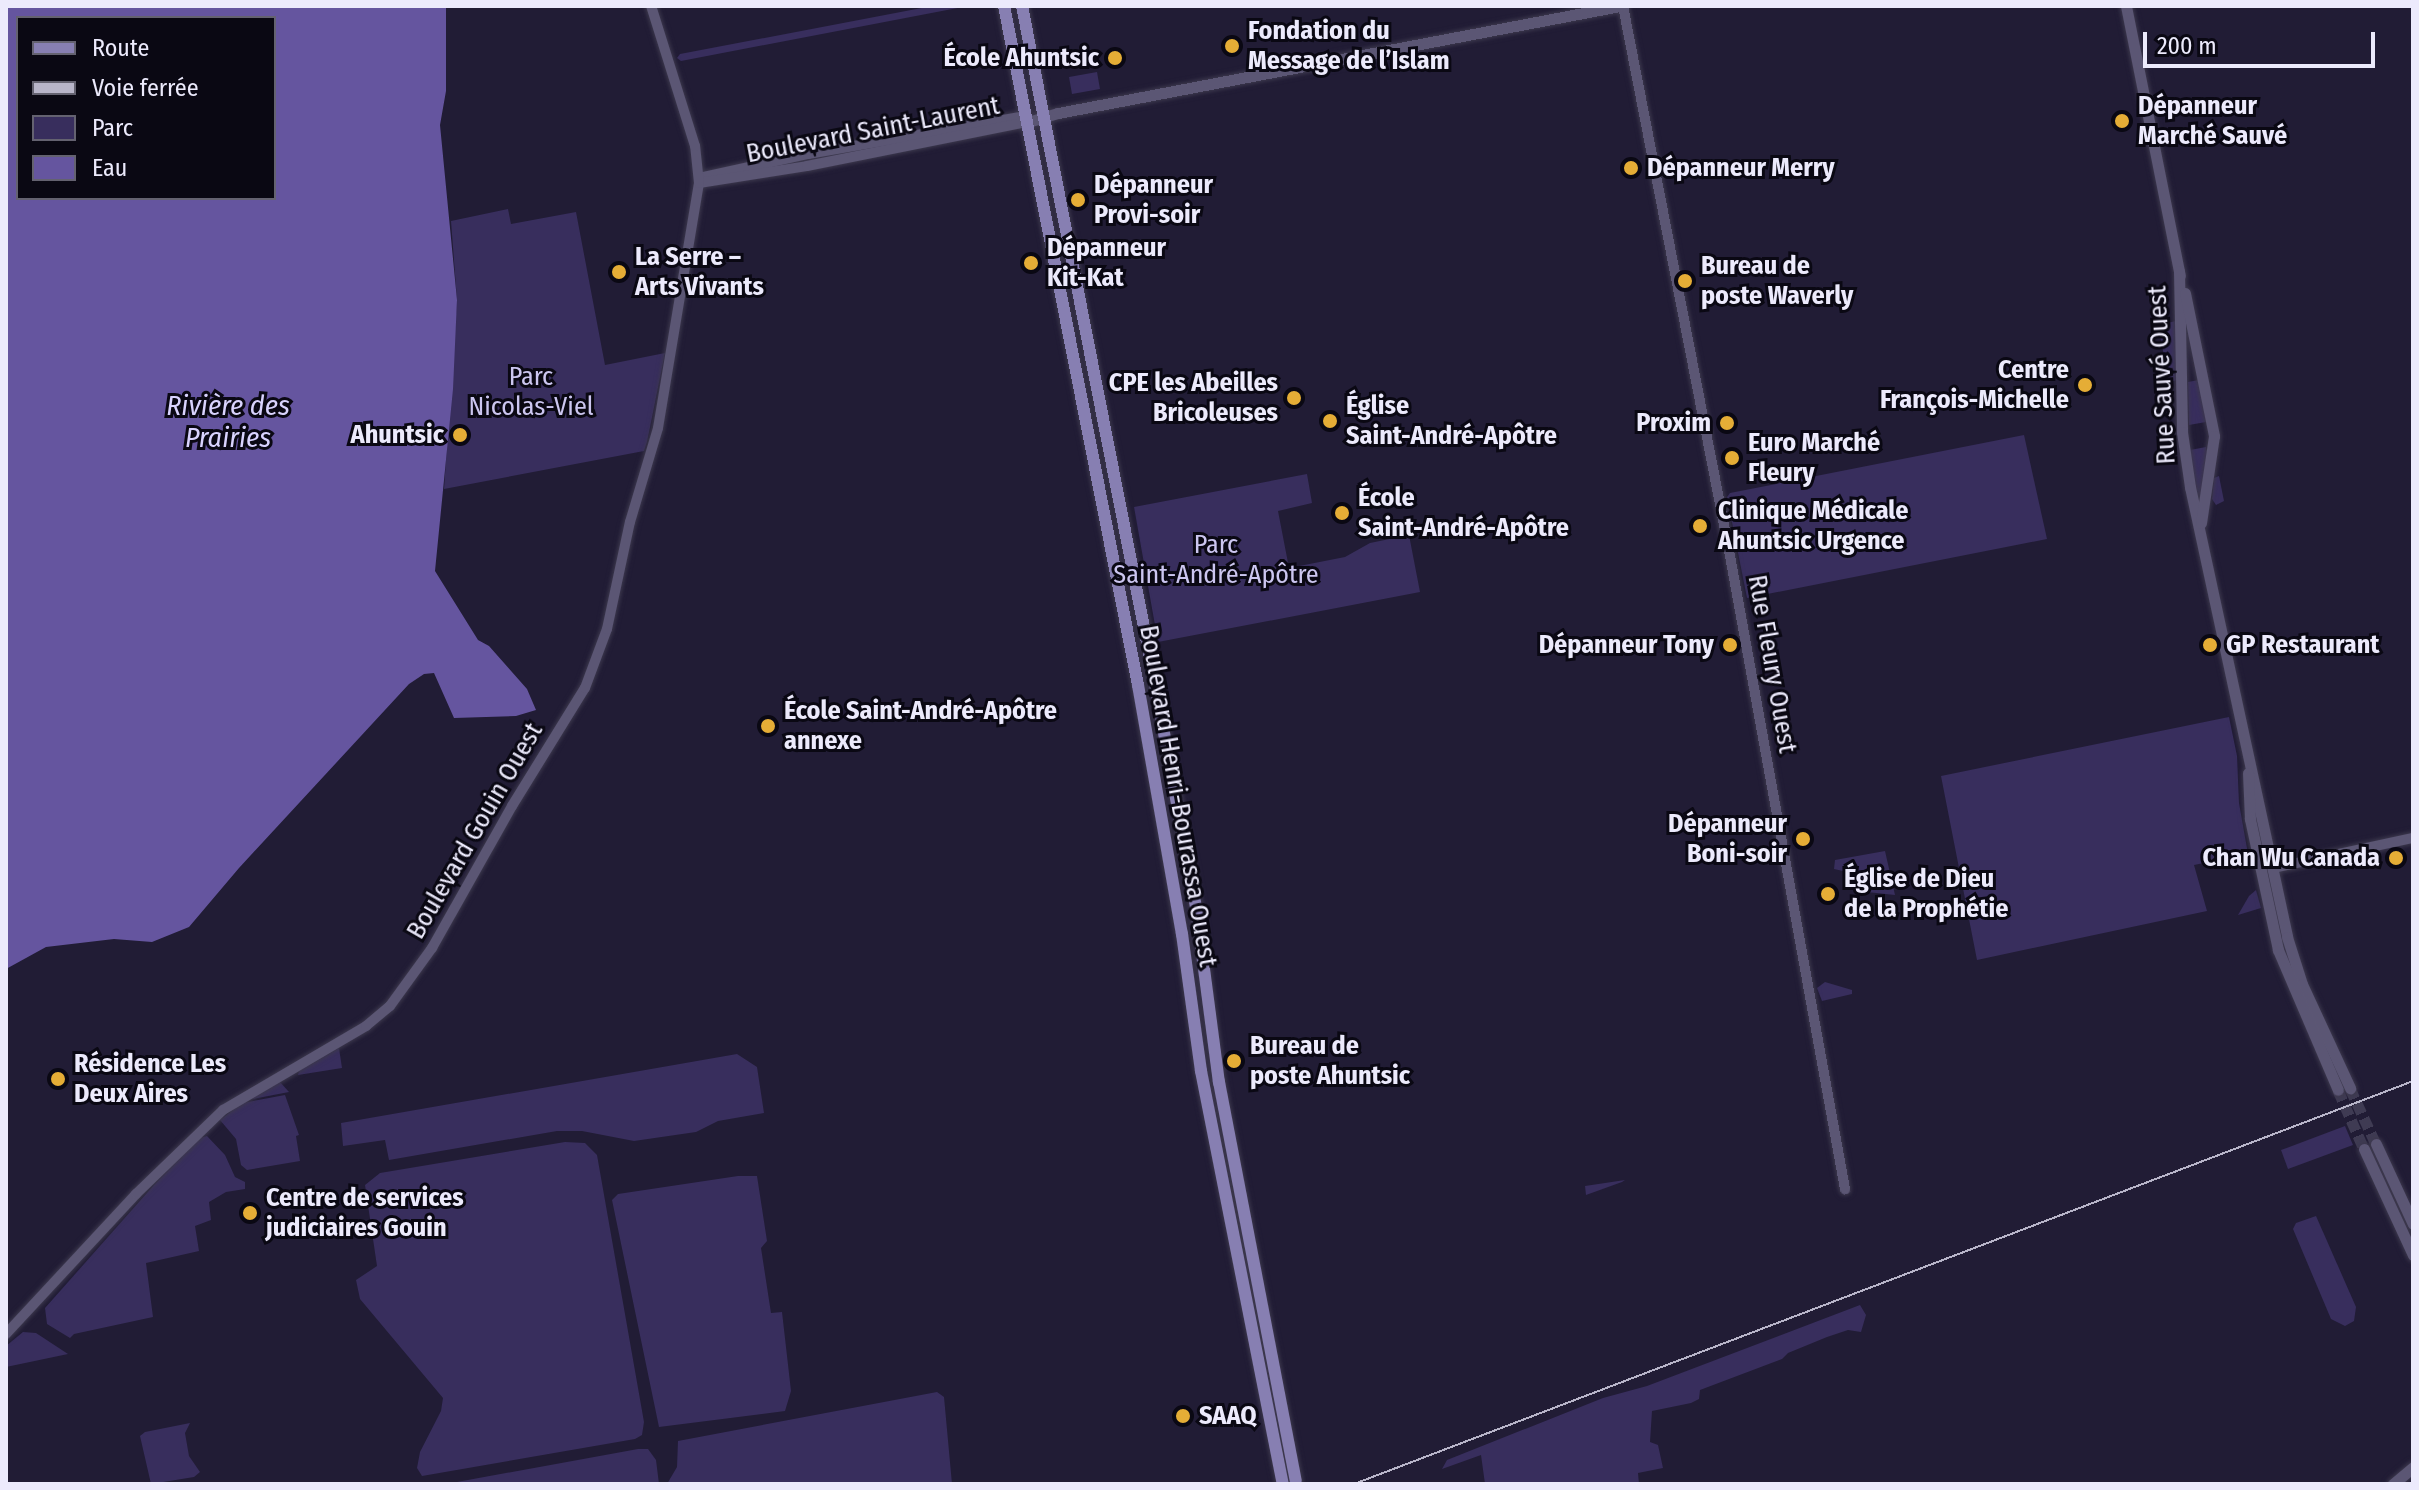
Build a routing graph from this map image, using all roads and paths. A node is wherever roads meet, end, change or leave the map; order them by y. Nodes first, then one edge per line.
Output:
1 (651, 6) edge
2 (1004, 6) edge
3 (1022, 6) edge
4 (1621, 6) edge
5 (2126, 6) edge
6 (1048, 115) junction
7 (1027, 119) junction
8 (699, 180) junction
9 (2179, 271) junction
10 (2201, 524) junction
11 (2248, 753) junction
12 (2413, 838) edge
13 (2273, 868) junction
14 (1845, 1189) dead end
15 (2413, 1224) edge
16 (2413, 1255) edge
17 (6, 1334) edge
18 (2413, 1467) edge
19 (1290, 1483) edge
20 (2393, 1484) edge

1 - 8 street, Boulevard Gouin Ouest
2 - 7 main road, Boulevard Henri-Bourassa Ouest
3 - 6 main road, Boulevard Henri-Bourassa Ouest
4 - 6 main road, Boulevard Saint-Laurent
4 - 14 street, Rue Fleury Ouest
5 - 9 main road, Rue Sauvé Ouest
6 - 7 main road, Boulevard Saint-Laurent
6 - 19 main road, Boulevard Henri-Bourassa Ouest
7 - 8 street, Boulevard Saint-Laurent
7 - 19 main road, Boulevard Henri-Bourassa Ouest
8 - 17 street, Boulevard Gouin Ouest
9 - 10 main road, Rue Sauvé Ouest
9 - 10 main road, Rue Sauvé Ouest
10 - 11 main road, Rue Sauvé Ouest
11 - 13 main road, Rue Sauvé Ouest
11 - 13 main road, Rue Sauvé Ouest
12 - 13 street
15 - 16 main road
18 - 20 main road

